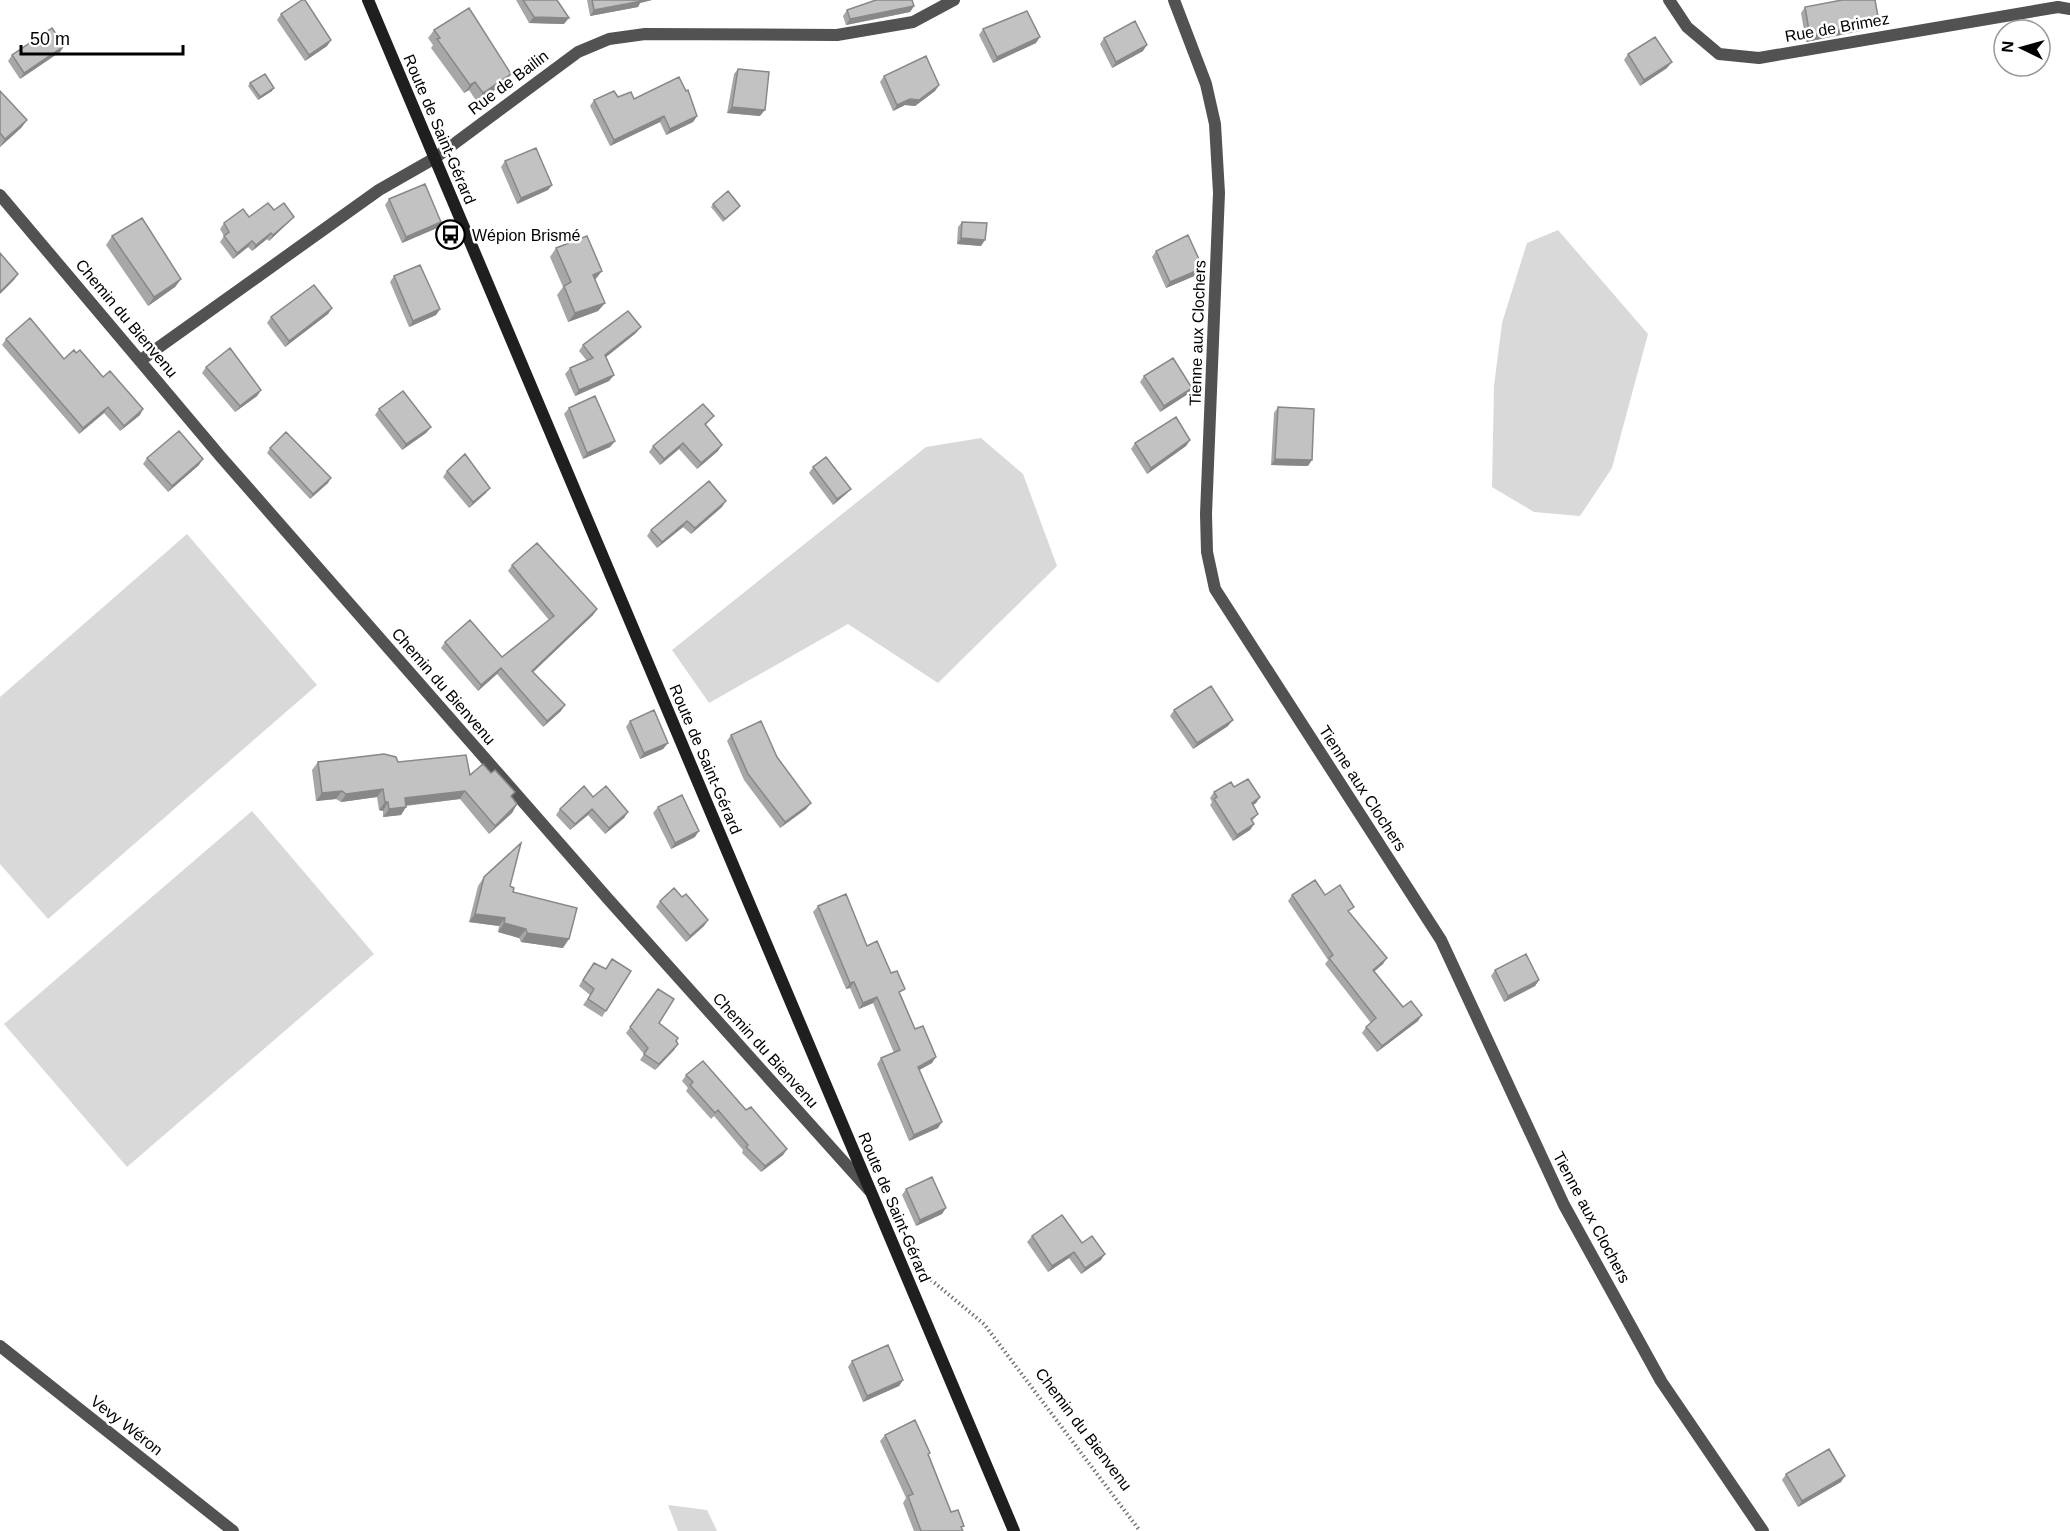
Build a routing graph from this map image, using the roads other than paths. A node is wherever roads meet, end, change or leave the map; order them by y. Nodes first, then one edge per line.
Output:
1 (368, 0) edge
2 (954, 0) edge
3 (1174, 0) edge
4 (1670, 0) edge
5 (2070, 9) edge
6 (435, 158) junction
7 (0, 195) edge
8 (141, 360) junction
9 (871, 1192) junction
10 (0, 1346) edge
11 (233, 1531) edge
12 (1014, 1531) edge
13 (1762, 1531) edge

1 - 6 main road, Route de Saint-Gérard
2 - 6 street, Rue de Bailin
3 - 13 street, Tienne aux Clochers
4 - 5 street, Rue de Brimez
6 - 8 street, Rue de Bailin
6 - 9 main road, Route de Saint-Gérard
7 - 8 street, Chemin du Bienvenu
8 - 9 street, Chemin du Bienvenu
9 - 12 main road, Route de Saint-Gérard
10 - 11 street, Vevy Wéron

